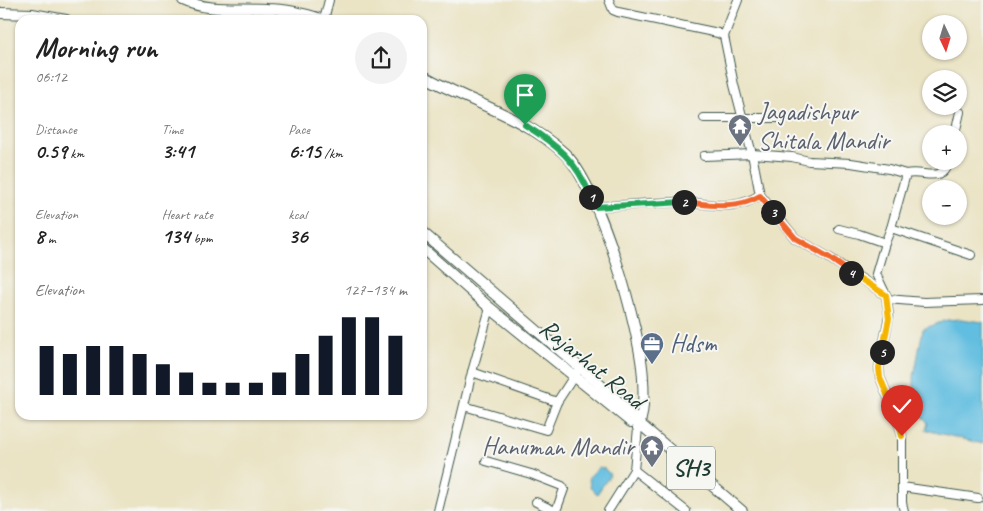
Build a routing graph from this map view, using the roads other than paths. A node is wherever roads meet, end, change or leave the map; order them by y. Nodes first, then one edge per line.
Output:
1 (183, 0) edge
2 (329, 0) edge
3 (609, 0) edge
4 (738, 0) edge
5 (0, 13) edge
6 (38, 15) edge
7 (305, 15) edge
8 (325, 15) edge
9 (0, 20) edge
10 (15, 21) edge
11 (724, 36) junction
12 (427, 77) edge
13 (704, 118) dead end
14 (742, 118) junction
15 (779, 118) dead end
16 (752, 154) junction
17 (704, 156) dead end
18 (945, 170) edge
19 (906, 174) junction
20 (760, 196) junction
21 (595, 207) junction
22 (891, 228) junction
23 (839, 229) dead end
24 (427, 237) edge
25 (885, 243) junction
26 (427, 252) edge
27 (970, 255) dead end
28 (887, 297) junction
29 (983, 300) edge
30 (490, 308) junction
31 (576, 371) junction
32 (472, 372) junction
33 (557, 402) junction
34 (464, 406) junction
35 (639, 426) junction
36 (486, 461) dead end
37 (634, 470) junction
38 (902, 487) junction
39 (978, 498) dead end
40 (536, 502) dead end
41 (438, 511) edge
42 (555, 511) edge
43 (608, 511) edge
44 (686, 511) edge
45 (736, 511) edge
46 (742, 511) edge
47 (904, 511) edge

1 - 7 main road
2 - 8 street
3 - 11 street
4 - 11 street
5 - 6 main road
9 - 10 main road
11 - 14 street
12 - 21 main road, SH3
13 - 14 street
14 - 15 street
14 - 16 street
16 - 17 street
16 - 19 street
16 - 20 street
18 - 19 street
19 - 22 street
20 - 21 street
20 - 28 street
21 - 35 main road, SH3
22 - 25 street
22 - 27 street
23 - 25 street
24 - 31 main road
25 - 28 street
26 - 30 main road, Rajarhat Road
28 - 29 street
28 - 38 street
30 - 31 main road, Rajarhat Road
30 - 32 street
31 - 33 street
31 - 35 main road
32 - 33 street
32 - 34 street
33 - 34 street
34 - 41 street
35 - 37 street
35 - 45 main road, Rajarhat Road / SH3
35 - 46 main road, Rajarhat Road / SH3
36 - 42 street
37 - 43 street
37 - 44 street
38 - 39 street
38 - 47 street
40 - 42 street

